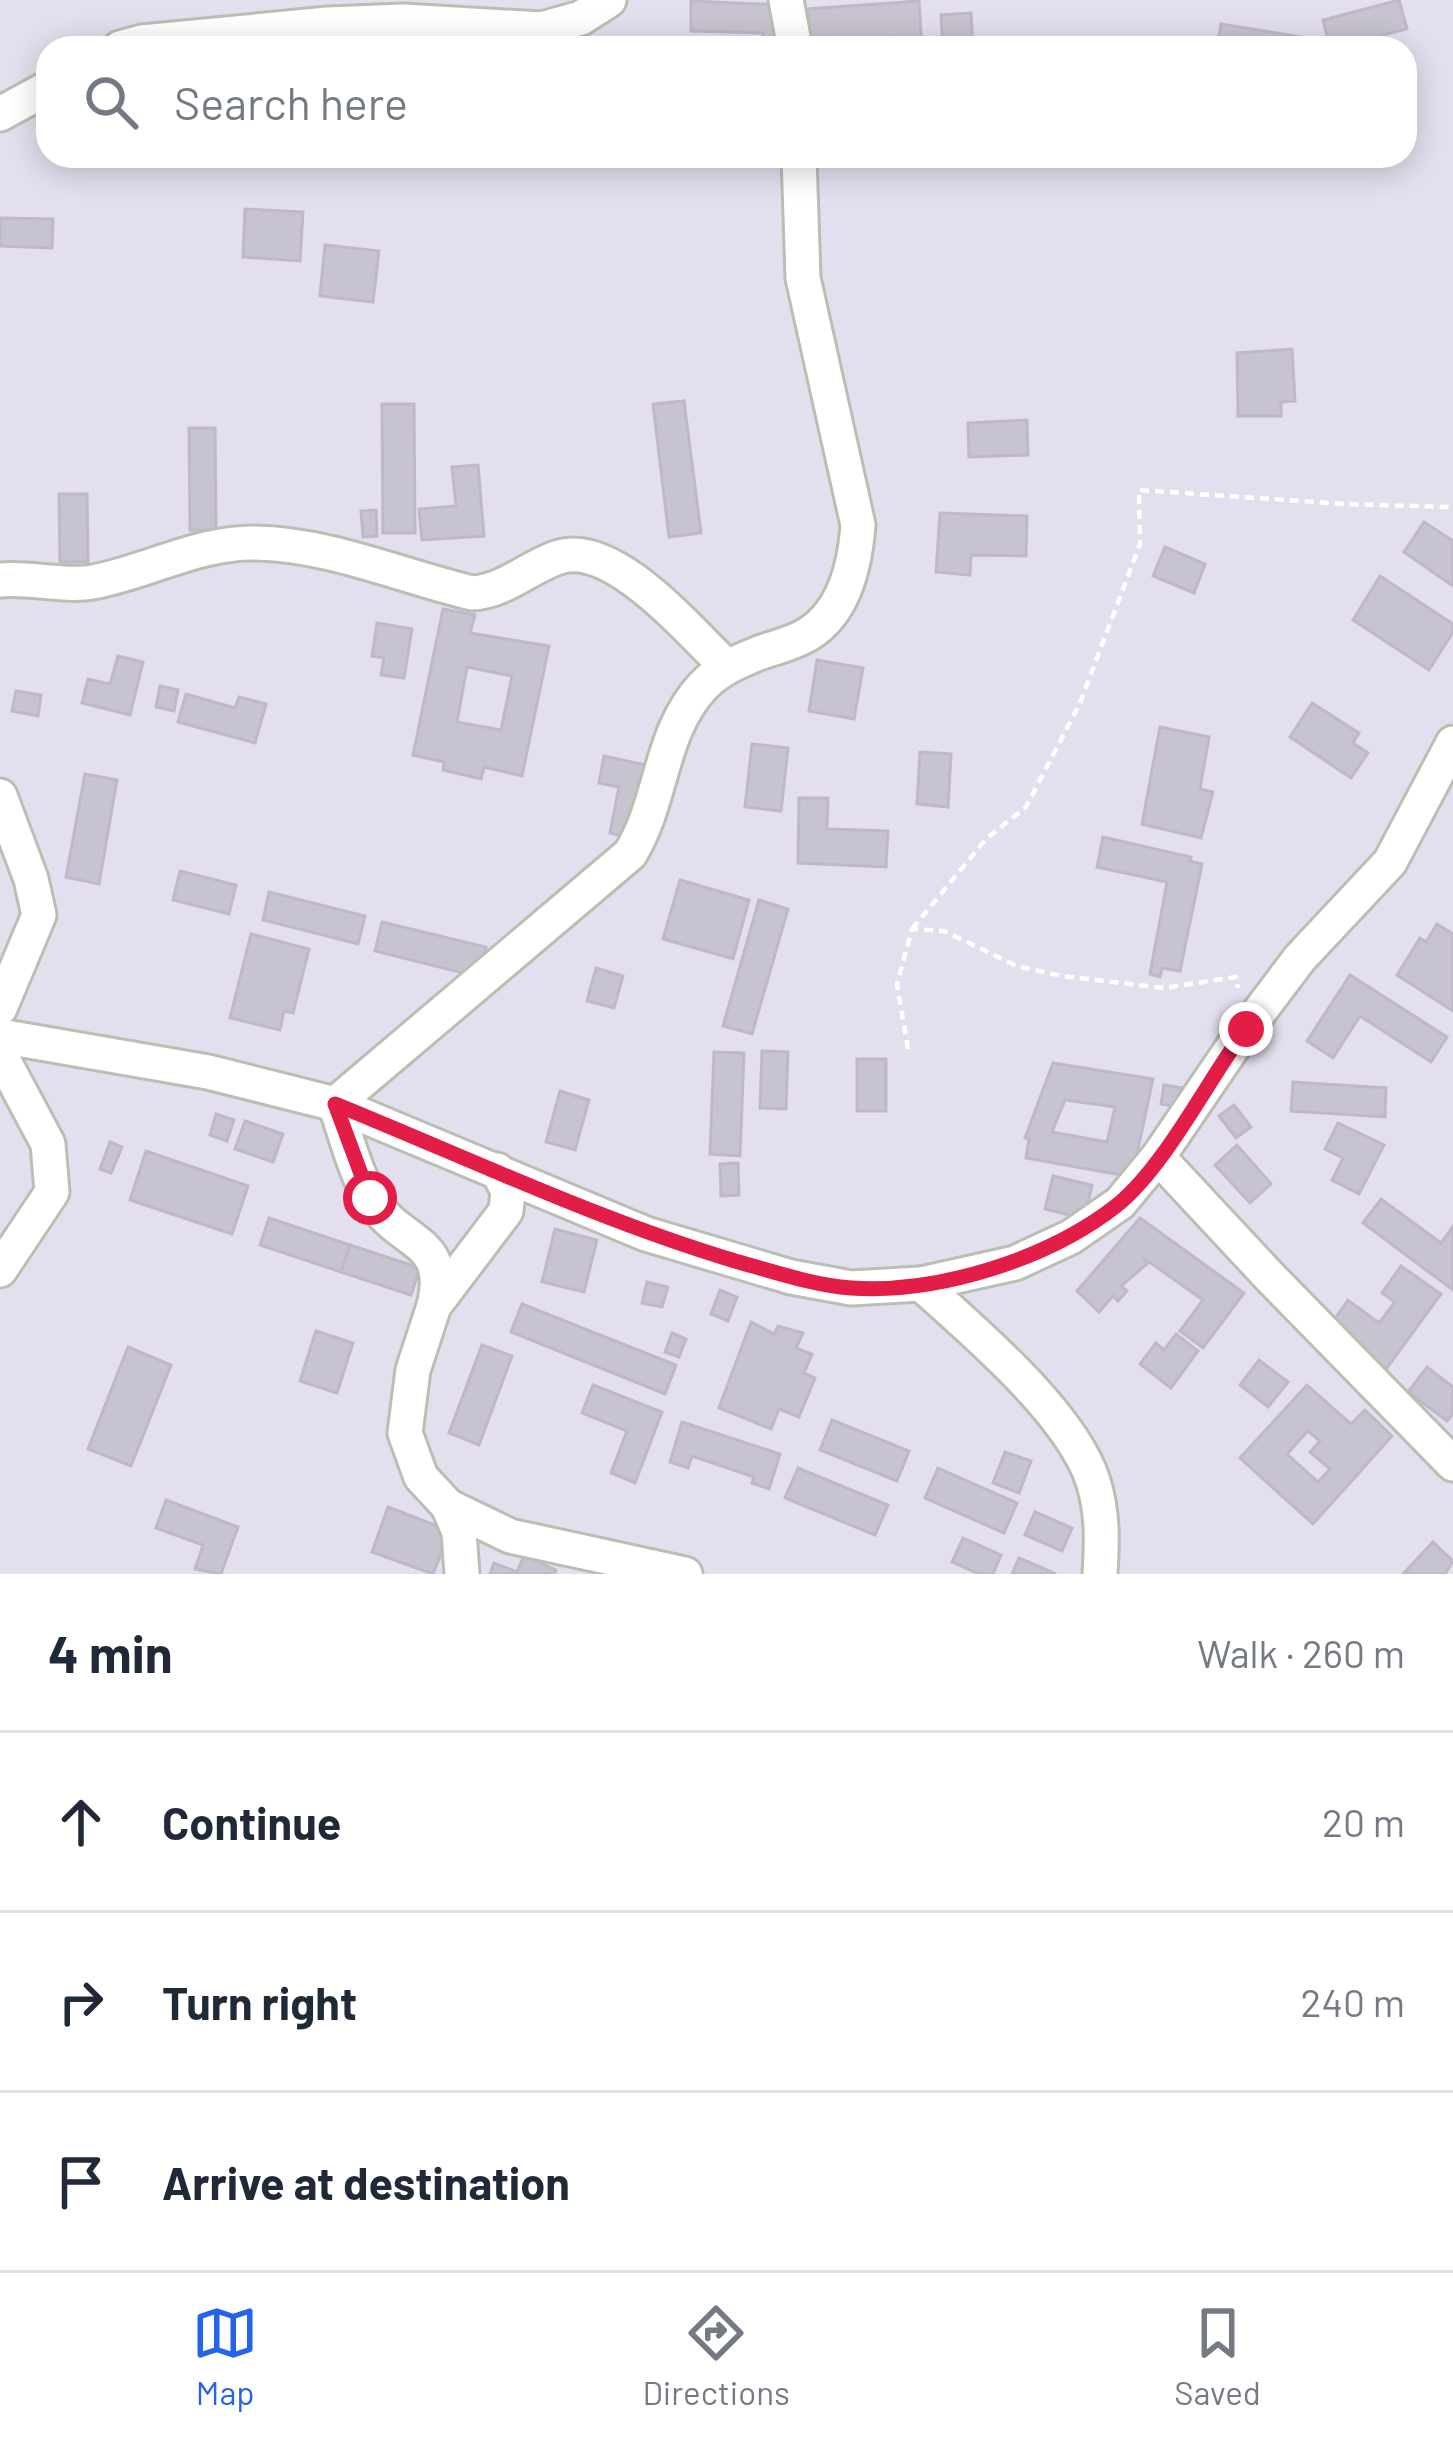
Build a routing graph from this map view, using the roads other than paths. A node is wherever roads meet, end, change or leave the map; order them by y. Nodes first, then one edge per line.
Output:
1 (609, 0) edge
2 (786, 0) edge
3 (204, 36) edge
4 (793, 36) edge
5 (36, 94) edge
6 (0, 114) edge
7 (800, 168) edge
8 (0, 580) edge
9 (728, 667) junction
10 (1453, 743) edge
11 (0, 796) edge
12 (0, 1008) edge
13 (0, 1036) edge
14 (0, 1054) edge
15 (335, 1104) junction
16 (1158, 1157) junction
17 (497, 1171) junction
18 (0, 1270) edge
19 (921, 1283) junction
20 (434, 1306) junction
21 (1453, 1464) edge
22 (448, 1506) junction
23 (462, 1574) edge
24 (685, 1574) edge
25 (1100, 1574) edge

1 - 3 street
2 - 4 street
5 - 6 street
7 - 9 street
8 - 9 street
9 - 15 street
10 - 16 street
11 - 12 street
13 - 15 street
14 - 18 street
15 - 17 street
15 - 20 street
16 - 19 street
16 - 21 street
17 - 19 street
17 - 20 street
19 - 25 street
20 - 22 street
22 - 23 street
22 - 24 street

